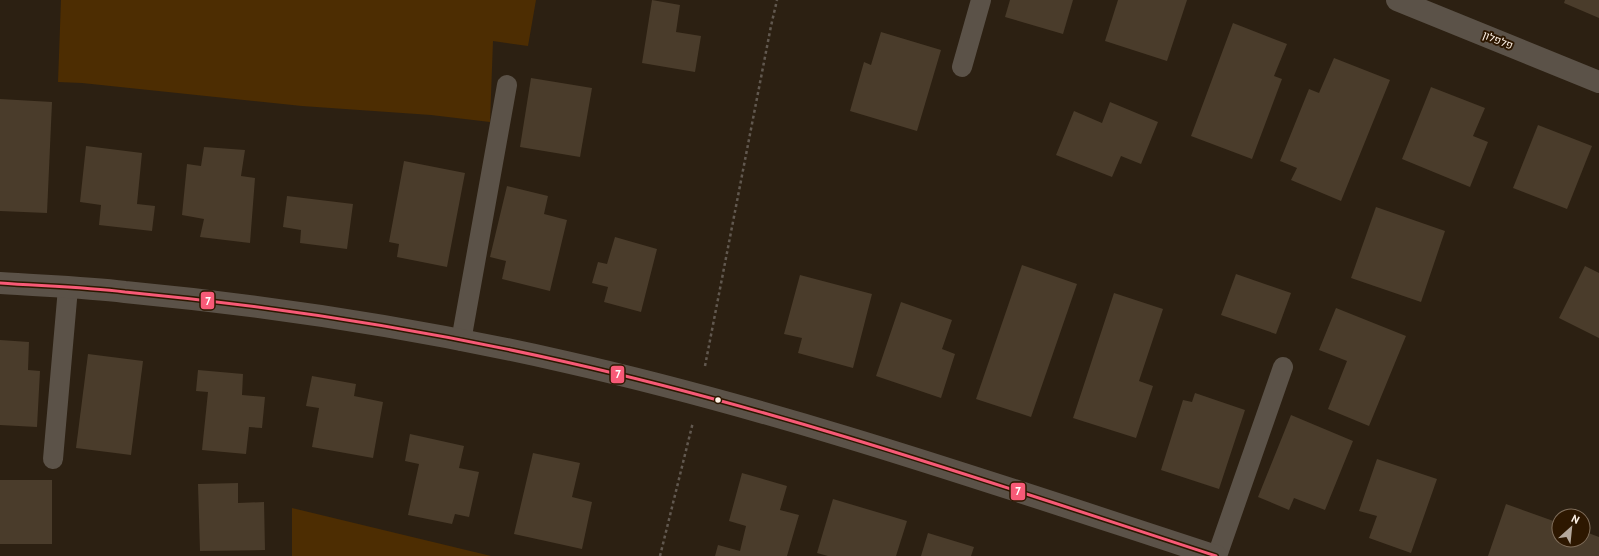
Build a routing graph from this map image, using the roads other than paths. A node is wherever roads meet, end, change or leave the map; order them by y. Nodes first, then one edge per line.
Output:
1 (981, 0) edge
2 (1397, 0) edge
3 (962, 67) dead end
4 (1599, 82) edge
5 (507, 85) dead end
6 (0, 282) edge
7 (68, 288) junction
8 (461, 341) junction
9 (1283, 368) dead end
10 (53, 459) dead end
11 (1217, 556) edge

1 - 3 lane
2 - 4 street, פלפלון
5 - 8 lane
6 - 7 street
7 - 8 street
7 - 10 lane
8 - 11 street
9 - 11 lane

